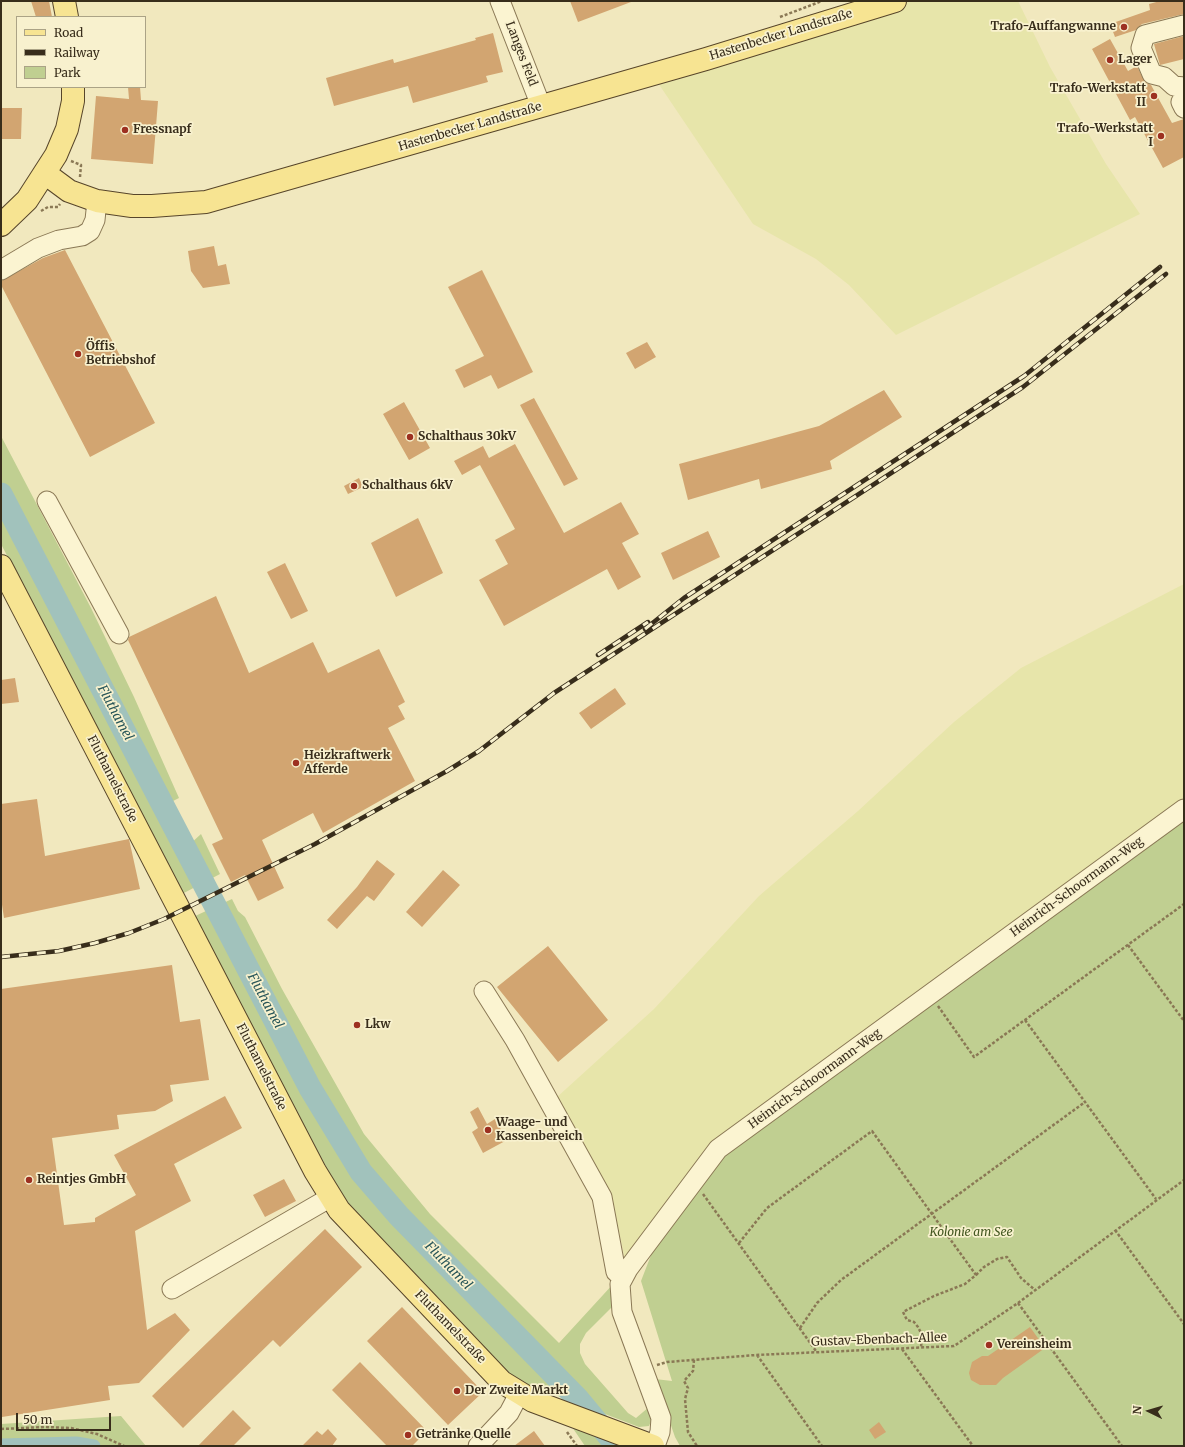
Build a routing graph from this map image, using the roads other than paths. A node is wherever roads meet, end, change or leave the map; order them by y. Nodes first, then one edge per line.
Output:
1 (64, 1) edge
2 (500, 1) edge
3 (884, 2) edge
4 (67, 16) edge
5 (1184, 25) edge
6 (1184, 87) edge
7 (73, 88) edge
8 (1184, 97) edge
9 (541, 106) junction
10 (1184, 108) edge
11 (46, 174) junction
12 (97, 201) junction
13 (1, 225) edge
14 (1, 270) edge
15 (47, 501) dead end
16 (1, 566) edge
17 (119, 634) dead end
18 (1184, 808) edge
19 (484, 990) dead end
20 (331, 1198) junction
21 (616, 1272) dead end
22 (172, 1289) dead end
23 (519, 1394) junction
24 (478, 1446) edge
25 (654, 1446) edge

1 - 4 main road
2 - 9 street, Langes Feld
3 - 9 main road, Hastenbecker Landstraße
5 - 6 street
7 - 11 main road
8 - 10 street
9 - 12 main road, Hastenbecker Landstraße
11 - 12 main road, Hastenbecker Landstraße
11 - 13 main road
12 - 14 street
15 - 17 street
16 - 20 main road, Fluthamelstraße
18 - 25 street, Heinrich-Schoormann-Weg
19 - 21 street
20 - 22 street
20 - 23 main road, Fluthamelstraße
23 - 24 street
23 - 25 main road, Fluthamelstraße

